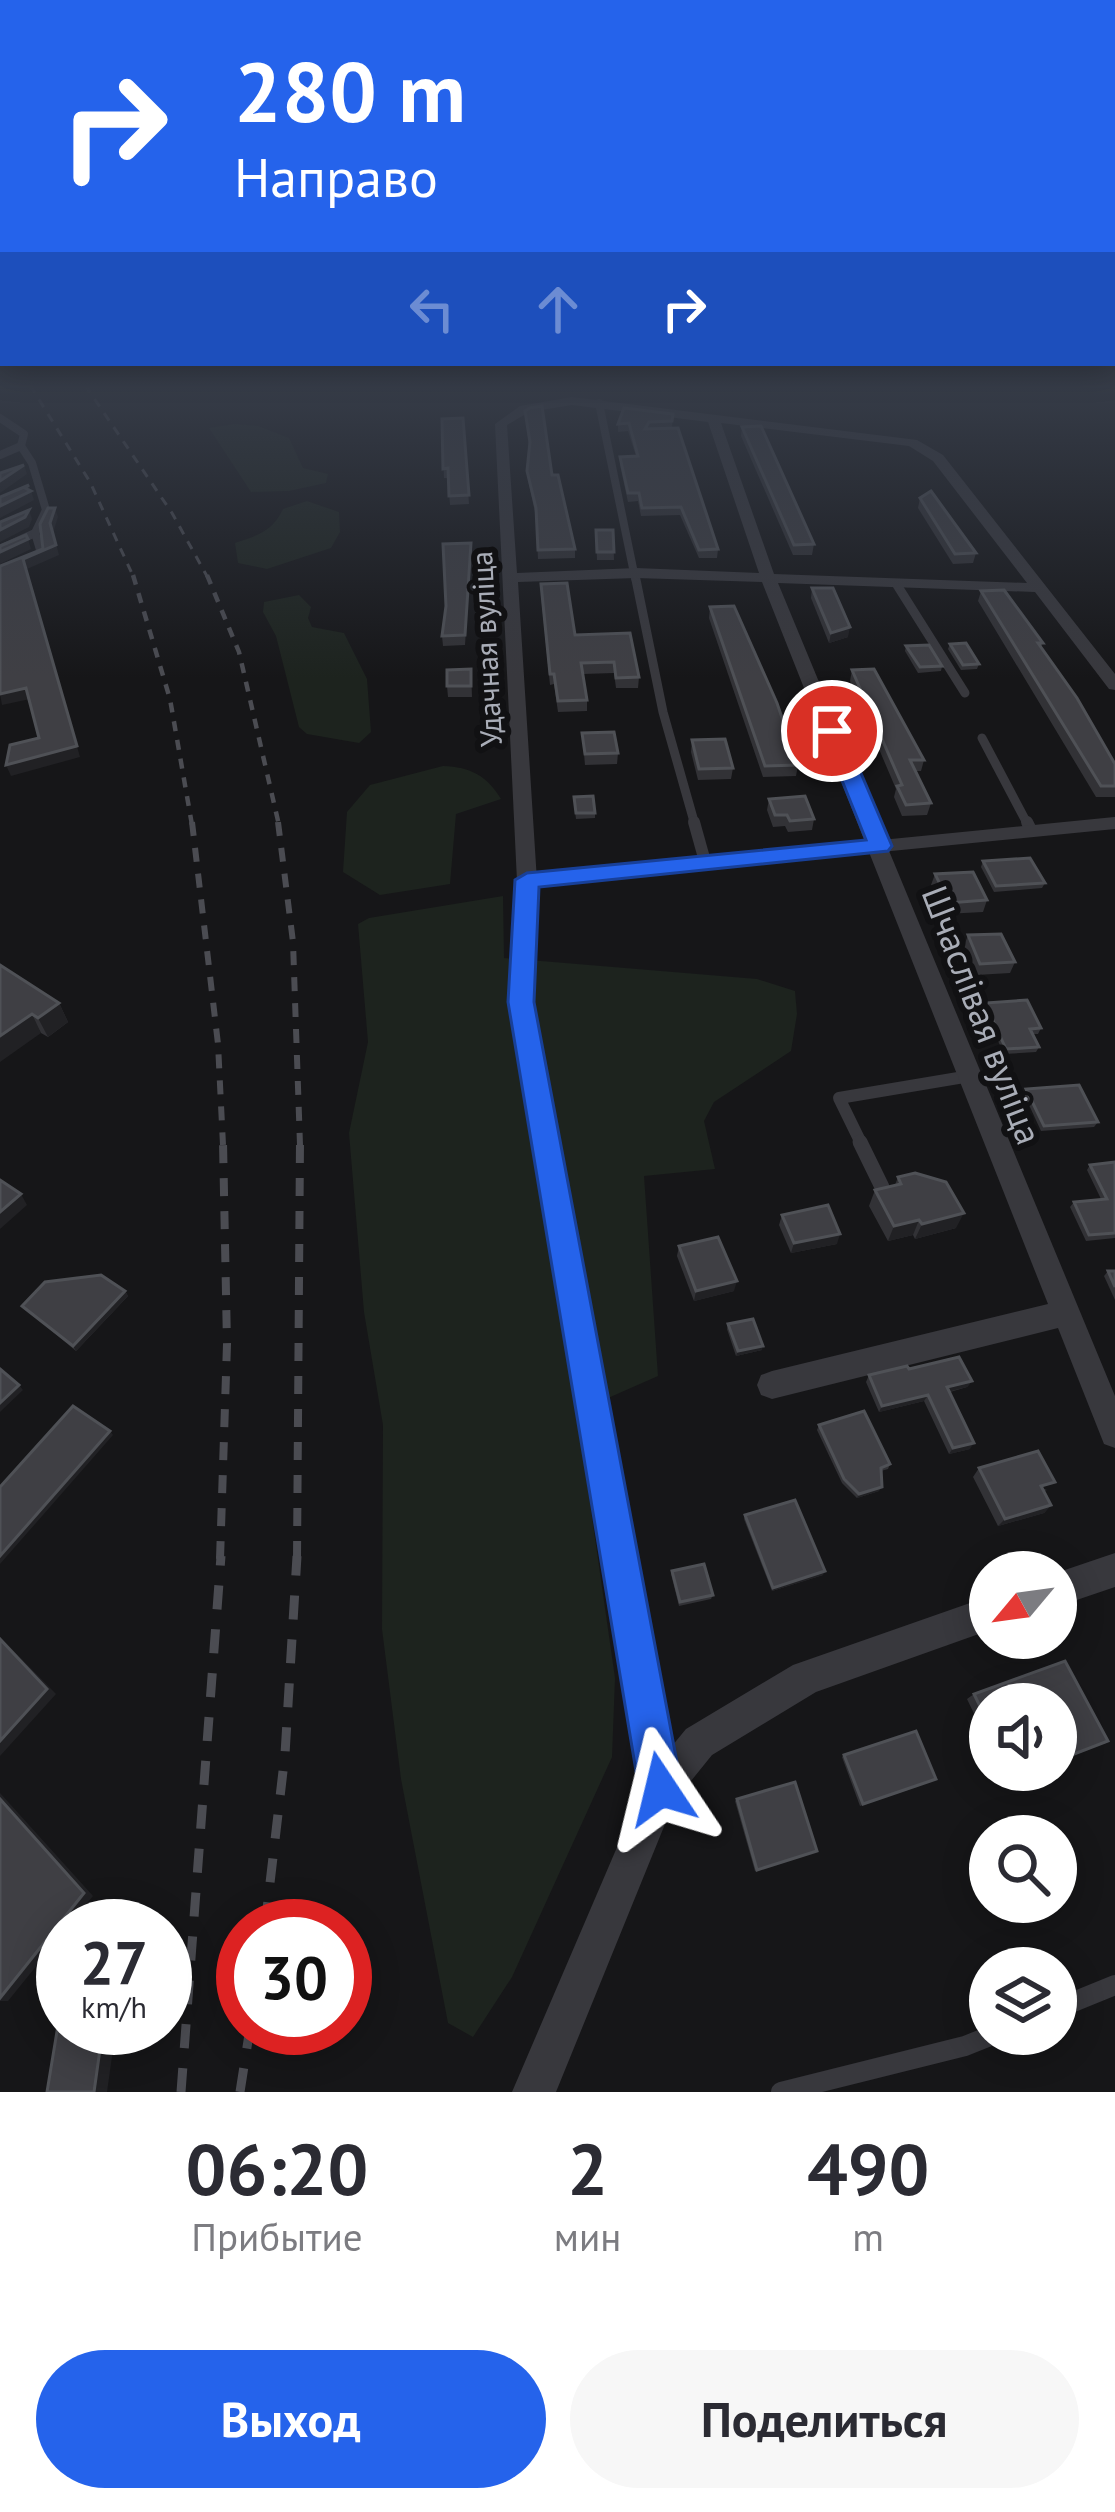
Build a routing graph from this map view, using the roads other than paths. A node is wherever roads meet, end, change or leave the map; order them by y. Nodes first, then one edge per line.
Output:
1 (37, 483) joint
2 (505, 483) edge
3 (616, 483) edge
4 (736, 483) edge
5 (954, 483) edge
6 (18, 491) edge
7 (44, 505) junction
8 (29, 512) edge
9 (35, 533) junction
10 (0, 549) edge
11 (0, 572) edge
12 (636, 573) junction
13 (769, 577) junction
14 (511, 578) junction
15 (897, 585) junction
16 (1040, 588) junction
17 (1115, 686) edge
18 (964, 692) dead end
19 (982, 738) dead end
20 (1115, 824) edge
21 (1031, 830) junction
22 (880, 846) junction
23 (706, 865) junction
24 (527, 880) junction
25 (970, 1076) junction
26 (882, 1187) edge
27 (1064, 1313) junction
28 (772, 1385) dead end
29 (1115, 1433) edge
30 (1115, 1570) edge
31 (1077, 1583) edge
32 (969, 1620) edge
33 (661, 1789) junction
34 (1115, 1985) edge
35 (1077, 2000) edge
36 (969, 2044) edge
37 (534, 2092) edge
38 (781, 2092) edge

1 - 6 lane
1 - 7 lane
2 - 14 street, Удачная вуліца
3 - 12 lane
4 - 13 street, Шчаслівая вуліца
5 - 16 street
7 - 8 lane
7 - 9 lane
9 - 10 lane
9 - 11 lane
12 - 13 street
12 - 14 street
12 - 23 lane
13 - 15 street
13 - 22 street, Шчаслівая вуліца
14 - 24 street, Удачная вуліца
15 - 16 street
15 - 18 lane
16 - 17 street
19 - 21 lane
20 - 21 lane
21 - 22 lane
22 - 23 lane
22 - 25 street, Шчаслівая вуліца
23 - 24 lane
24 - 33 street, Удачная вуліца
25 - 26 lane
25 - 27 street, Шчаслівая вуліца
27 - 28 street
27 - 29 street, Шчаслівая вуліца
30 - 31 street
32 - 33 street
33 - 37 street
34 - 35 lane
36 - 38 lane

